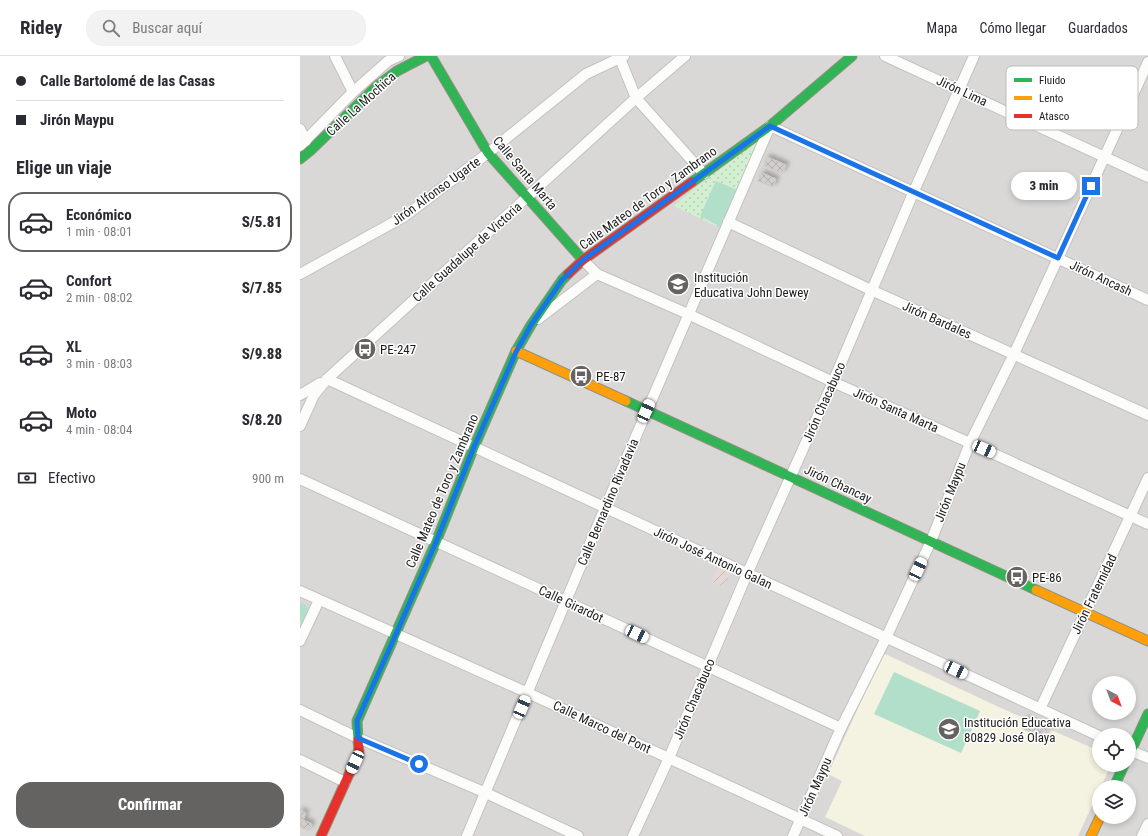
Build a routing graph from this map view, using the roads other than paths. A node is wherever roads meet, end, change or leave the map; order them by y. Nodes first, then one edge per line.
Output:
1 (335, 56) edge
2 (399, 56) edge
3 (426, 56) edge
4 (431, 56) edge
5 (685, 56) edge
6 (852, 56) edge
7 (885, 56) edge
8 (974, 56) edge
9 (1141, 56) edge
10 (621, 57) edge
11 (387, 59) edge
12 (1148, 60) edge
13 (1138, 83) edge
14 (959, 90) junction
15 (353, 92) junction
16 (636, 98) junction
17 (1006, 112) edge
18 (770, 126) junction
19 (300, 129) edge
20 (1046, 130) edge
21 (1117, 130) edge
22 (303, 143) edge
23 (488, 153) junction
24 (1105, 157) junction
25 (300, 159) edge
26 (704, 174) junction
27 (1148, 177) edge
28 (914, 191) junction
29 (528, 197) junction
30 (728, 222) junction
31 (1058, 258) junction
32 (583, 260) junction
33 (300, 274) edge
34 (597, 274) junction
35 (871, 290) junction
36 (1148, 300) edge
37 (688, 314) junction
38 (531, 325) junction
39 (516, 352) junction
40 (1014, 354) junction
41 (327, 379) junction
42 (833, 382) junction
43 (302, 394) edge
44 (311, 401) junction
45 (646, 411) junction
46 (1148, 415) edge
47 (300, 426) edge
48 (970, 443) junction
49 (474, 447) junction
50 (791, 476) junction
51 (1148, 478) edge
52 (300, 480) edge
53 (605, 508) junction
54 (1131, 516) junction
55 (1148, 524) edge
56 (931, 541) junction
57 (436, 542) junction
58 (747, 574) junction
59 (300, 591) edge
60 (319, 600) junction
61 (566, 602) junction
62 (1085, 612) junction
63 (396, 634) junction
64 (886, 638) junction
65 (300, 641) edge
66 (1148, 641) edge
67 (708, 666) junction
68 (528, 693) junction
69 (1040, 709) junction
70 (300, 710) edge
71 (1148, 714) edge
72 (841, 728) junction
73 (1092, 733) edge
74 (358, 738) junction
75 (1136, 739) edge
76 (1136, 754) edge
77 (669, 758) junction
78 (1148, 758) edge
79 (300, 760) edge
80 (345, 782) junction
81 (486, 793) junction
82 (801, 819) junction
83 (1097, 824) edge
84 (1148, 824) edge
85 (321, 836) edge
86 (468, 836) edge
87 (578, 836) edge
88 (633, 836) edge
89 (793, 836) edge
90 (837, 836) edge
91 (1091, 836) edge
92 (1142, 836) edge

1 - 15 street
2 - 11 street, Calle La Mochica
3 - 25 street, Calle La Mochica
4 - 23 street, Calle Santa Marta
5 - 16 street, Calle Guadalupe de Victoria
6 - 18 street, Calle Mateo de Toro y Zambrano
7 - 14 street, Jirón Lima
8 - 14 street, Jirón Chacabuco
9 - 12 street
10 - 16 street
10 - 23 street, Jirón Alfonso Ugarte
11 - 15 street, Calle La Mochica
12 - 13 street, Jirón Maypu
14 - 17 street, Jirón Lima
14 - 28 street, Jirón Chacabuco
15 - 22 street, Calle La Mochica
16 - 26 street
16 - 29 street, Calle Guadalupe de Victoria
18 - 26 street, Calle Mateo de Toro y Zambrano
18 - 28 street, Jirón Ancash
18 - 30 street, Calle Bernardino Rivadavia
19 - 22 street
20 - 24 street, Jirón Lima
21 - 24 street, Jirón Maypu
23 - 29 street, Calle Santa Marta
23 - 33 street, Jirón Alfonso Ugarte
24 - 27 street, Jirón Lima
24 - 31 street, Jirón Maypu
26 - 32 street, Calle Mateo de Toro y Zambrano
28 - 31 street, Jirón Ancash
28 - 35 street, Jirón Chacabuco
29 - 32 street, Calle Santa Marta
29 - 41 street, Calle Guadalupe de Victoria
30 - 35 street, Jirón Bardales
30 - 37 street, Calle Bernardino Rivadavia
31 - 36 street, Jirón Ancash
31 - 40 street, Jirón Maypu
32 - 34 street, Jirón Santa Marta
32 - 38 street, Calle Mateo de Toro y Zambrano
34 - 37 street, Jirón Santa Marta
34 - 38 street
35 - 40 street, Jirón Bardales
35 - 42 street, Jirón Chacabuco
37 - 42 street, Jirón Santa Marta
37 - 45 street, Calle Bernardino Rivadavia
38 - 39 street, Calle Mateo de Toro y Zambrano
39 - 45 street, Jirón Chancay
39 - 49 street, Calle Mateo de Toro y Zambrano
40 - 46 street, Jirón Bardales
40 - 48 street, Jirón Maypu
41 - 43 street
41 - 44 street, Calle Guadalupe de Victoria
41 - 49 street, Jirón José Antonio Galan
42 - 48 street, Jirón Santa Marta
42 - 50 street, Jirón Chacabuco
43 - 44 street
44 - 47 street, Calle Guadalupe de Victoria
45 - 50 street, Jirón Chancay
45 - 53 street, Calle Bernardino Rivadavia
48 - 54 street, Jirón Santa Marta
48 - 56 street, Jirón Maypu
49 - 53 street, Jirón José Antonio Galan
49 - 57 street, Calle Mateo de Toro y Zambrano
50 - 56 street, Jirón Chancay
50 - 58 street, Jirón Chacabuco
51 - 54 street, Jirón Fraternidad
52 - 57 street, Calle Girardot
53 - 58 street, Jirón José Antonio Galan
53 - 61 street, Calle Bernardino Rivadavia
54 - 55 street, Jirón Santa Marta
54 - 62 street, Jirón Fraternidad
56 - 62 street, Jirón Chancay
56 - 64 street, Jirón Maypu
57 - 61 street, Calle Girardot
57 - 63 street, Calle Mateo de Toro y Zambrano
58 - 64 street, Jirón José Antonio Galan
58 - 67 street, Jirón Chacabuco
59 - 60 street, Calle Marco del Pont
60 - 63 street, Calle Marco del Pont
60 - 65 street
61 - 67 street, Calle Girardot
61 - 68 street, Calle Bernardino Rivadavia
62 - 66 street, Jirón Chancay
62 - 69 street, Jirón Fraternidad
63 - 68 street, Calle Marco del Pont
63 - 74 street, Calle Mateo de Toro y Zambrano
64 - 69 street, Jirón José Antonio Galan
64 - 72 street, Jirón Maypu
67 - 72 street, Calle Girardot
67 - 77 street, Jirón Chacabuco
68 - 77 street, Calle Marco del Pont
68 - 81 street, Calle Bernardino Rivadavia
69 - 73 street, Jirón José Antonio Galan
70 - 74 street
71 - 75 street
72 - 82 street, Jirón Maypu
74 - 80 street, Calle Mateo de Toro y Zambrano
74 - 81 street
76 - 78 street
77 - 82 street, Calle Marco del Pont
77 - 88 street, Jirón Chacabuco
79 - 80 street
80 - 85 street, Calle Mateo de Toro y Zambrano
81 - 86 street, Calle Bernardino Rivadavia
81 - 87 street
82 - 89 street, Jirón Maypu
82 - 90 street, Calle Marco del Pont
83 - 91 street
84 - 92 street

